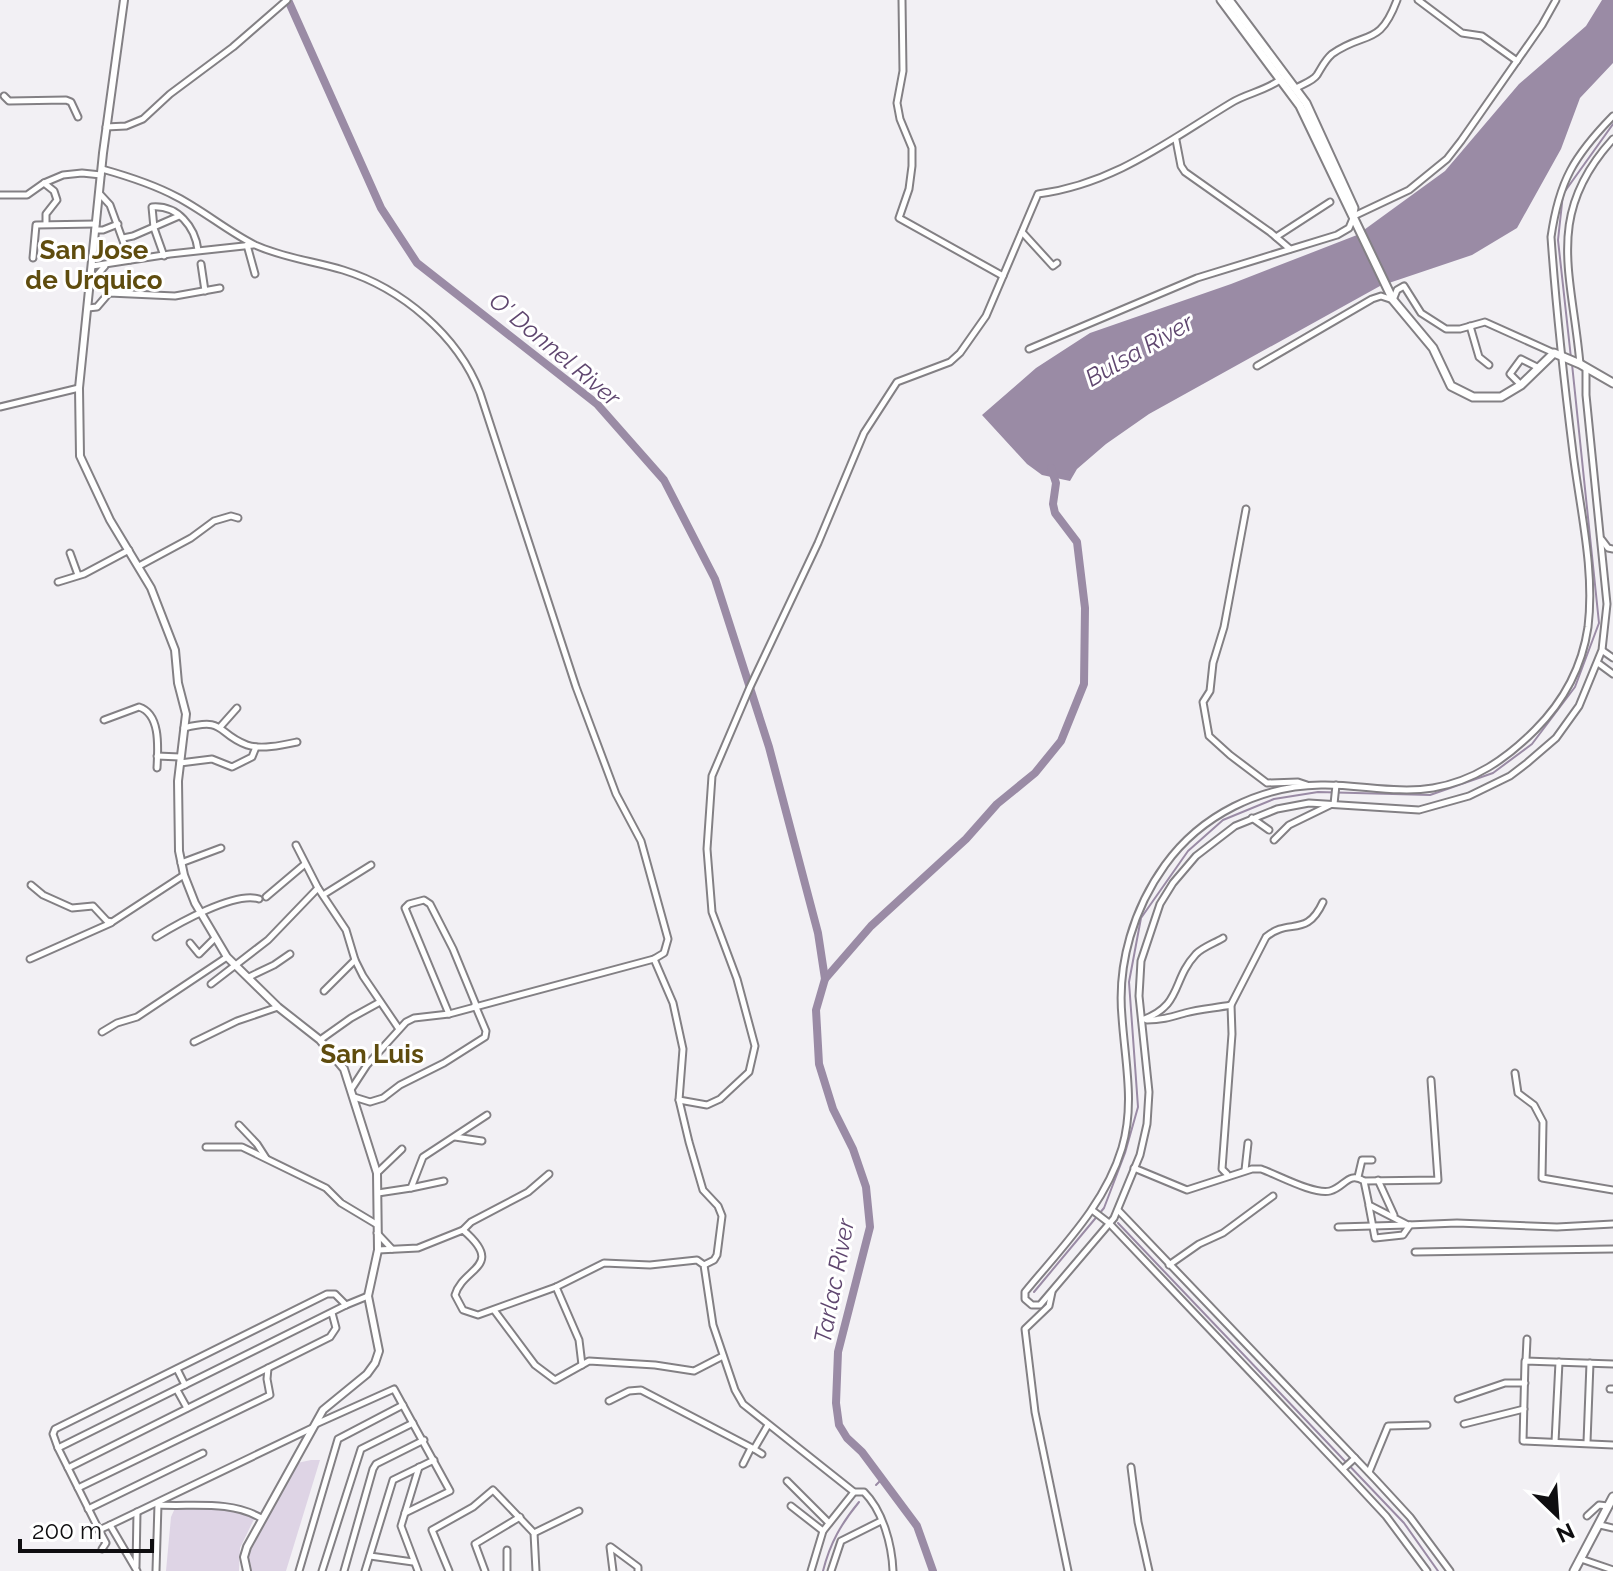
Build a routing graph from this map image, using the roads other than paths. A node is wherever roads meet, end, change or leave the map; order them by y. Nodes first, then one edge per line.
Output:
1 (124, 0) edge
2 (287, 0) edge
3 (902, 0) edge
4 (1221, 0) edge
5 (1229, 0) edge
6 (1397, 0) edge
7 (1405, 0) edge
8 (1418, 0) edge
9 (1556, 0) edge
10 (1517, 61) junction
11 (1284, 77) junction
12 (1294, 90) junction
13 (4, 96) dead end
14 (1613, 116) edge
15 (78, 117) dead end
16 (106, 127) junction
17 (1613, 139) edge
18 (1176, 140) junction
19 (101, 172) junction
20 (44, 183) junction
21 (99, 193) junction
22 (0, 195) edge
23 (1330, 202) dead end
24 (179, 216) junction
25 (1354, 216) junction
26 (46, 224) junction
27 (118, 224) junction
28 (96, 227) junction
29 (154, 228) junction
30 (1022, 232) junction
31 (1276, 237) junction
32 (123, 238) junction
33 (247, 245) junction
34 (256, 245) junction
35 (198, 250) junction
36 (1291, 250) junction
37 (164, 256) junction
38 (33, 258) dead end
39 (130, 260) junction
40 (1057, 263) dead end
41 (109, 264) junction
42 (201, 264) dead end
43 (92, 266) junction
44 (255, 274) dead end
45 (1003, 276) junction
46 (90, 283) junction
47 (220, 288) dead end
48 (205, 291) junction
49 (1392, 297) junction
50 (88, 308) junction
51 (1470, 326) junction
52 (1029, 349) dead end
53 (1554, 353) junction
54 (1574, 361) junction
55 (1489, 365) dead end
56 (1257, 366) dead end
57 (1539, 368) junction
58 (1613, 383) edge
59 (1521, 385) junction
60 (79, 388) junction
61 (0, 407) edge
62 (1246, 509) dead end
63 (238, 518) dead end
64 (1601, 539) junction
65 (1613, 549) edge
66 (129, 550) junction
67 (70, 553) dead end
68 (139, 566) junction
69 (78, 575) junction
70 (58, 582) dead end
71 (1602, 650) junction
72 (1613, 658) edge
73 (1598, 663) junction
74 (1613, 674) edge
75 (237, 708) dead end
76 (104, 720) dead end
77 (221, 726) junction
78 (184, 728) junction
79 (297, 742) dead end
80 (256, 747) junction
81 (157, 756) junction
82 (180, 760) junction
83 (157, 768) dead end
84 (1308, 786) junction
85 (1336, 787) junction
86 (1334, 802) junction
87 (1251, 817) junction
88 (1269, 830) dead end
89 (1274, 840) dead end
90 (296, 845) dead end
91 (221, 848) dead end
92 (181, 863) junction
93 (305, 864) junction
94 (371, 865) dead end
95 (184, 875) junction
96 (31, 885) dead end
97 (318, 888) junction
98 (323, 895) junction
99 (1323, 902) dead end
100 (200, 912) junction
101 (112, 922) junction
102 (156, 937) dead end
103 (215, 938) junction
104 (1223, 938) dead end
105 (190, 943) dead end
106 (290, 954) dead end
107 (227, 957) junction
108 (30, 959) dead end
109 (654, 959) junction
110 (355, 960) junction
111 (237, 965) junction
112 (249, 977) junction
113 (211, 984) dead end
114 (324, 991) dead end
115 (380, 1002) junction
116 (476, 1005) junction
117 (1231, 1005) junction
118 (278, 1007) junction
119 (449, 1014) junction
120 (1142, 1020) junction
121 (399, 1029) junction
122 (102, 1032) dead end
123 (320, 1040) junction
124 (194, 1042) dead end
125 (1515, 1073) dead end
126 (1431, 1080) dead end
127 (352, 1088) junction
128 (354, 1097) junction
129 (679, 1100) junction
130 (487, 1115) dead end
131 (239, 1125) dead end
132 (454, 1137) junction
133 (482, 1141) dead end
134 (1248, 1143) dead end
135 (206, 1147) dead end
136 (402, 1149) dead end
137 (266, 1159) junction
138 (1372, 1160) dead end
139 (1134, 1168) junction
140 (1245, 1170) junction
141 (377, 1173) junction
142 (549, 1174) dead end
143 (1228, 1175) junction
144 (1361, 1179) junction
145 (1378, 1180) junction
146 (444, 1181) dead end
147 (411, 1188) junction
148 (1613, 1190) edge
149 (378, 1193) junction
150 (1273, 1196) dead end
151 (1369, 1205) junction
152 (1118, 1210) junction
153 (1093, 1211) junction
154 (1397, 1219) junction
155 (1108, 1221) junction
156 (1613, 1224) edge
157 (1409, 1225) junction
158 (1338, 1227) dead end
159 (377, 1228) junction
160 (1372, 1228) junction
161 (463, 1230) junction
162 (393, 1249) junction
163 (1613, 1249) edge
164 (378, 1250) junction
165 (1415, 1252) dead end
166 (704, 1265) junction
167 (1169, 1265) junction
168 (556, 1287) junction
169 (1052, 1292) junction
170 (368, 1296) junction
171 (346, 1305) junction
172 (494, 1310) junction
173 (332, 1313) junction
174 (1527, 1339) dead end
175 (723, 1356) junction
176 (1526, 1361) junction
177 (1559, 1362) junction
178 (1590, 1363) junction
179 (1613, 1364) edge
180 (582, 1365) junction
181 (268, 1367) junction
182 (177, 1369) junction
183 (1525, 1383) junction
184 (185, 1385) junction
185 (177, 1390) junction
186 (1458, 1399) dead end
187 (609, 1401) dead end
188 (403, 1405) junction
189 (187, 1408) junction
190 (1524, 1409) junction
191 (413, 1423) junction
192 (1464, 1424) dead end
193 (768, 1425) junction
194 (1427, 1425) dead end
195 (314, 1426) junction
196 (424, 1440) junction
197 (1555, 1442) junction
198 (1587, 1442) junction
199 (1613, 1445) edge
200 (58, 1448) junction
201 (753, 1449) junction
202 (203, 1453) dead end
203 (762, 1454) dead end
204 (1354, 1459) junction
205 (434, 1460) junction
206 (743, 1464) dead end
207 (419, 1467) junction
208 (1131, 1467) dead end
209 (68, 1468) junction
210 (1344, 1468) junction
211 (1369, 1472) junction
212 (787, 1481) dead end
213 (78, 1488) junction
214 (854, 1492) junction
215 (1613, 1497) edge
216 (158, 1504) junction
217 (791, 1506) dead end
218 (1609, 1506) junction
219 (88, 1509) junction
220 (579, 1511) dead end
221 (137, 1512) junction
222 (405, 1513) junction
223 (1587, 1516) dead end
224 (520, 1517) junction
225 (261, 1518) junction
226 (881, 1521) junction
227 (829, 1523) junction
228 (110, 1525) junction
229 (1600, 1525) junction
230 (1613, 1528) edge
231 (99, 1530) junction
232 (823, 1531) junction
233 (534, 1533) junction
234 (102, 1549) dead end
235 (507, 1550) dead end
236 (370, 1556) junction
237 (1581, 1559) junction
238 (414, 1562) junction
239 (136, 1570) edge
240 (1613, 1570) edge
241 (156, 1571) edge
242 (247, 1571) edge
243 (299, 1571) edge
244 (322, 1571) edge
245 (344, 1571) edge
246 (365, 1571) edge
247 (418, 1571) edge
248 (449, 1571) edge
249 (485, 1571) edge
250 (507, 1571) edge
251 (536, 1571) edge
252 (613, 1571) edge
253 (638, 1571) edge
254 (811, 1571) edge
255 (831, 1571) edge
256 (893, 1571) edge
257 (1068, 1571) edge
258 (1149, 1571) edge
259 (1427, 1571) edge
260 (1450, 1571) edge
261 (1574, 1571) edge

1 - 16 street
2 - 16 street
3 - 45 street
4 - 11 main road
5 - 11 main road
6 - 7 street
6 - 12 street
8 - 10 street
9 - 10 street
10 - 25 street
11 - 12 main road
11 - 18 street
12 - 25 main road
13 - 15 street
14 - 54 street
16 - 19 street
17 - 54 street
18 - 30 street
18 - 31 street
19 - 20 street
19 - 21 street
19 - 34 street
20 - 22 street
20 - 26 street
21 - 27 street
21 - 28 street
23 - 31 street
24 - 29 street
24 - 29 street
24 - 35 street
25 - 36 street
25 - 49 main road
26 - 28 street
26 - 38 street
27 - 28 street
27 - 32 street
28 - 43 street
29 - 32 street
29 - 37 street
30 - 40 street
30 - 45 street
31 - 36 street
32 - 39 street
33 - 34 street
33 - 35 street
33 - 44 street
34 - 109 street
35 - 37 street
36 - 52 street
37 - 39 street
39 - 41 street
41 - 43 street
41 - 46 street
42 - 48 street
43 - 46 street
45 - 129 street
46 - 50 street
47 - 48 street
48 - 50 street
49 - 51 street
49 - 56 street
49 - 59 main road
50 - 60 street
51 - 53 street
51 - 55 street
53 - 54 main road
53 - 57 main road
54 - 58 main road
54 - 64 street
54 - 85 street
57 - 59 main road
57 - 59 street
60 - 61 street
60 - 66 street
62 - 84 street
63 - 68 street
64 - 65 street
64 - 71 street
66 - 68 street
66 - 69 street
67 - 69 street
68 - 78 street
69 - 70 street
71 - 72 street
71 - 73 street
73 - 74 street
73 - 86 street
75 - 77 street
76 - 81 street
77 - 78 street
77 - 80 street
78 - 82 street
79 - 80 street
80 - 82 street
81 - 82 street
81 - 83 street
82 - 92 street
84 - 85 street
84 - 153 street
85 - 86 street
86 - 87 street
86 - 89 street
87 - 88 street
87 - 120 street
90 - 93 street
91 - 92 street
92 - 95 street
93 - 97 street
93 - 100 street
94 - 98 street
95 - 100 street
95 - 101 street
96 - 101 street
97 - 98 street
97 - 111 street
98 - 110 street
99 - 117 street
100 - 102 street
100 - 103 street
101 - 108 street
103 - 105 street
103 - 107 street
104 - 120 street
106 - 112 street
107 - 111 street
107 - 122 street
109 - 116 street
109 - 129 street
110 - 114 street
110 - 115 street
111 - 112 street
111 - 113 street
112 - 118 street
115 - 121 street
115 - 123 street
116 - 119 street
116 - 119 street
116 - 128 street
117 - 120 street
117 - 143 street
118 - 123 street
118 - 124 street
119 - 121 street
120 - 139 street
121 - 127 street
123 - 127 street
125 - 148 street
126 - 145 street
127 - 128 street
128 - 141 street
129 - 166 street
130 - 132 street
131 - 137 street
132 - 133 street
132 - 147 street
134 - 140 street
135 - 137 street
136 - 141 street
137 - 159 street
138 - 144 street
139 - 143 street
139 - 152 street
140 - 143 street
140 - 144 street
141 - 149 street
142 - 161 street
144 - 145 street
144 - 151 street
145 - 154 street
146 - 147 street
147 - 149 street
149 - 159 street
150 - 167 street
151 - 154 street
151 - 160 street
152 - 155 street
152 - 167 street
153 - 155 street
153 - 169 street
154 - 157 street
155 - 169 street
155 - 210 street
156 - 157 street
157 - 160 street
157 - 160 street
158 - 160 street
159 - 162 street
159 - 164 street
161 - 162 street
161 - 172 street
162 - 164 street
163 - 165 street
164 - 170 street
166 - 168 street
166 - 175 street
167 - 204 street
168 - 172 street
168 - 180 street
169 - 257 street
170 - 171 street
170 - 195 street
171 - 173 street
171 - 182 street
172 - 180 street
173 - 181 street
173 - 184 street
174 - 176 street
175 - 180 street
175 - 193 street
176 - 177 street
176 - 183 street
177 - 178 street
177 - 197 street
178 - 179 street
178 - 198 street
181 - 189 street
181 - 213 street
182 - 184 street
182 - 200 street
183 - 186 street
183 - 190 street
184 - 185 street
185 - 189 street
185 - 200 street
187 - 201 street
188 - 191 street
188 - 195 street
188 - 243 street
189 - 209 street
190 - 192 street
190 - 197 street
191 - 196 street
191 - 244 street
193 - 201 street
193 - 214 street
194 - 211 street
195 - 216 street
195 - 225 street
196 - 205 street
196 - 245 street
197 - 198 street
198 - 199 street
200 - 209 street
201 - 203 street
201 - 206 street
202 - 219 street
204 - 210 street
204 - 211 street
205 - 207 street
205 - 222 street
207 - 222 street
207 - 236 street
208 - 258 street
209 - 213 street
210 - 259 street
211 - 260 street
212 - 227 street
213 - 219 street
214 - 226 street
214 - 227 street
215 - 218 main road
216 - 221 street
216 - 225 street
216 - 241 street
217 - 232 street
218 - 223 street
218 - 229 main road
219 - 231 street
220 - 233 street
221 - 228 street
221 - 239 street
222 - 238 street
224 - 233 street
224 - 248 street
224 - 249 street
225 - 242 street
226 - 255 street
226 - 256 street
227 - 232 street
228 - 231 street
228 - 239 street
229 - 230 street
229 - 237 main road
231 - 234 street
232 - 254 street
233 - 251 street
235 - 250 street
236 - 238 street
236 - 246 street
237 - 240 street
237 - 261 main road
238 - 247 street
252 - 253 street

